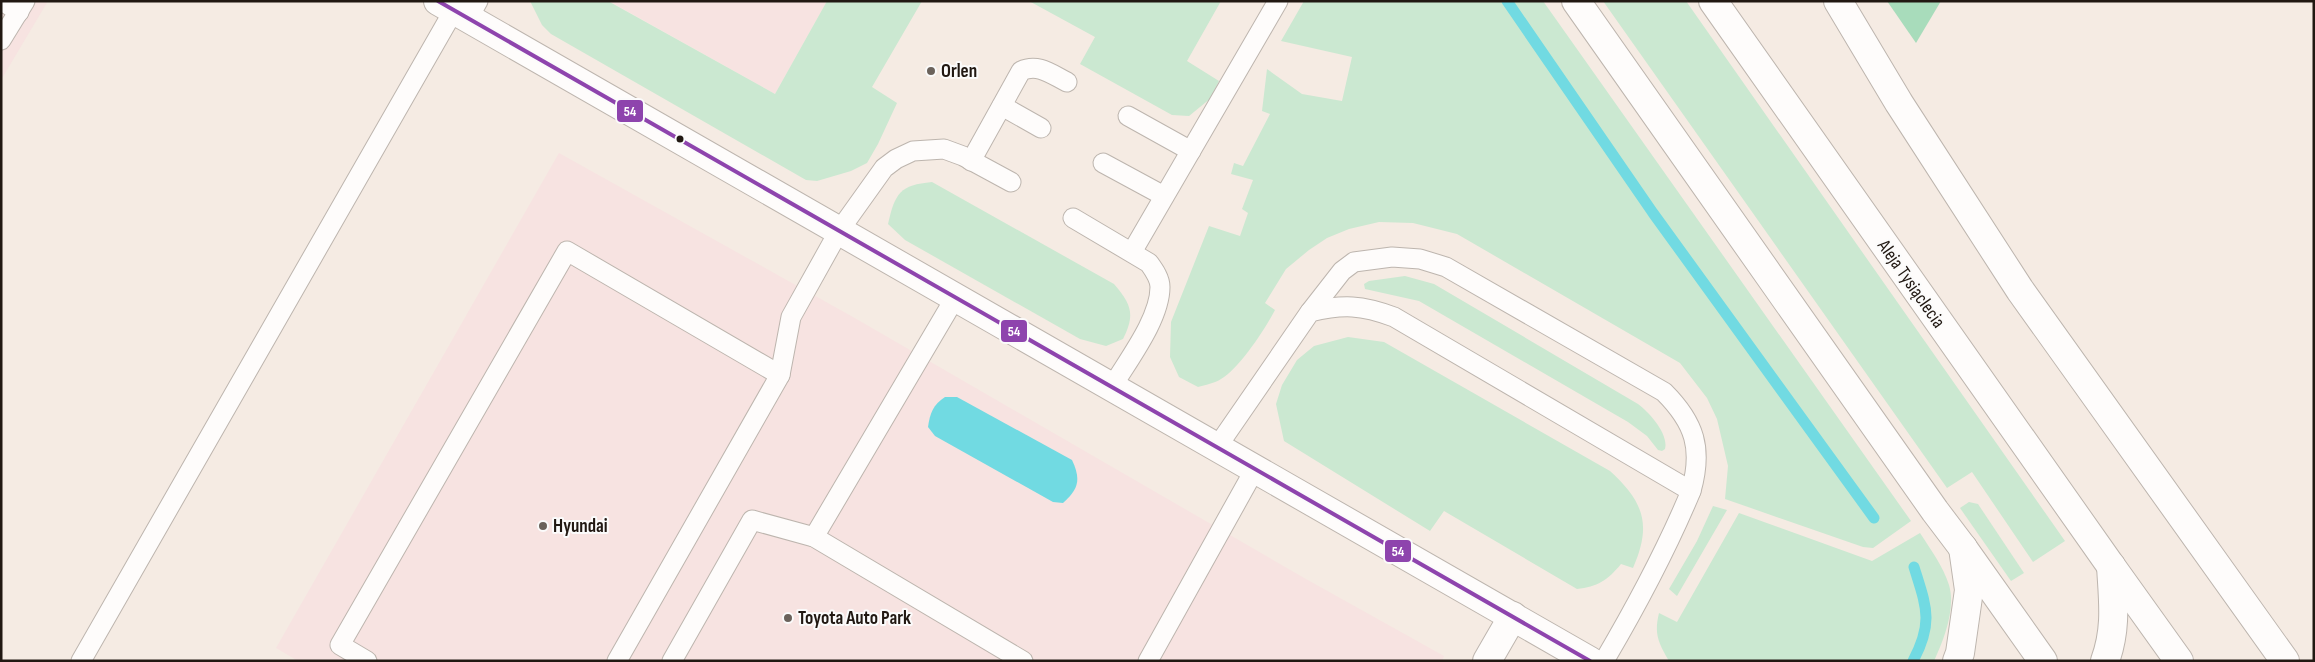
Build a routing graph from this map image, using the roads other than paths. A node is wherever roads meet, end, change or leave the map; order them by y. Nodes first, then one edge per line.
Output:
1 (2, 1) edge
2 (1278, 1) edge
3 (1576, 1) edge
4 (1713, 1) edge
5 (1838, 1) edge
6 (22, 6) edge
7 (460, 8) edge
8 (1, 40) edge
9 (1067, 82) dead end
10 (1002, 106) junction
11 (1128, 116) dead end
12 (1041, 128) dead end
13 (1191, 150) junction
14 (971, 161) junction
15 (1103, 162) dead end
16 (1011, 182) dead end
17 (1164, 196) junction
18 (1072, 218) dead end
19 (839, 231) junction
20 (1132, 252) junction
21 (955, 298) junction
22 (1310, 312) junction
23 (780, 376) junction
24 (1112, 388) junction
25 (1217, 447) junction
26 (1255, 469) junction
27 (1691, 491) junction
28 (814, 537) junction
29 (1963, 548) junction
30 (2111, 566) junction
31 (1513, 616) junction
32 (81, 661) edge
33 (367, 661) edge
34 (617, 661) edge
35 (672, 661) edge
36 (1023, 661) edge
37 (1148, 661) edge
38 (1487, 661) edge
39 (1590, 661) edge
40 (1604, 661) edge
41 (1957, 661) edge
42 (2043, 661) edge
43 (2104, 661) edge
44 (2179, 661) edge
45 (2285, 661) edge

1 - 6 lane
2 - 13 lane
3 - 29 main road
4 - 30 main road, Aleja Tysiąclecia
5 - 45 main road
6 - 8 lane
7 - 19 main road
7 - 32 lane
9 - 10 lane
10 - 12 lane
10 - 14 lane
11 - 13 lane
13 - 17 lane
14 - 16 lane
14 - 19 lane
15 - 17 lane
17 - 20 lane
18 - 20 lane
19 - 21 main road
19 - 23 lane
20 - 24 lane
21 - 24 main road
21 - 28 lane
22 - 25 lane
22 - 27 lane
22 - 27 lane
23 - 33 lane
23 - 34 lane
24 - 25 main road
25 - 26 main road
26 - 31 main road
26 - 37 lane
27 - 40 lane
28 - 35 lane
28 - 36 lane
29 - 41 main road
29 - 42 main road
30 - 43 main road
30 - 44 main road, Aleja Tysiąclecia
31 - 38 main road
31 - 39 main road

